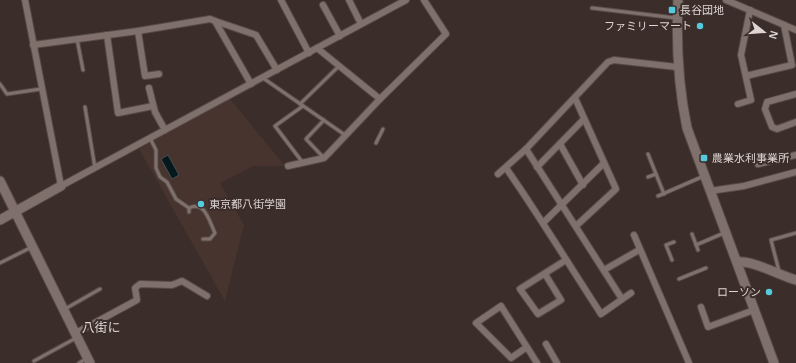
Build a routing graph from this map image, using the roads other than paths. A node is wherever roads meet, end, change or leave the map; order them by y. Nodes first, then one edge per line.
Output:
1 (25, 0) edge
2 (281, 0) edge
3 (349, 0) edge
4 (406, 0) edge
5 (424, 0) edge
6 (678, 0) edge
7 (726, 0) edge
8 (323, 5) dead end
9 (592, 8) dead end
10 (750, 10) junction
11 (677, 18) junction
12 (215, 21) junction
13 (362, 24) junction
14 (784, 25) junction
15 (796, 30) edge
16 (138, 31) junction
17 (107, 35) junction
18 (340, 36) junction
19 (77, 39) junction
20 (33, 45) junction
21 (318, 48) junction
22 (309, 53) junction
23 (339, 66) junction
24 (677, 67) junction
25 (83, 70) dead end
26 (277, 70) junction
27 (159, 74) dead end
28 (746, 76) junction
29 (263, 78) junction
30 (0, 84) edge
31 (252, 84) junction
32 (149, 88) dead end
33 (41, 89) junction
34 (796, 94) edge
35 (575, 98) junction
36 (380, 99) junction
37 (738, 104) dead end
38 (301, 105) junction
39 (153, 106) junction
40 (84, 107) dead end
41 (584, 119) junction
42 (324, 120) junction
43 (796, 122) edge
44 (383, 128) dead end
45 (165, 130) junction
46 (346, 136) junction
47 (150, 138) junction
48 (376, 143) dead end
49 (560, 144) junction
50 (526, 149) junction
51 (648, 154) dead end
52 (796, 155) edge
53 (324, 158) junction
54 (303, 163) junction
55 (604, 163) junction
56 (758, 164) dead end
57 (288, 166) dead end
58 (537, 166) junction
59 (96, 168) junction
60 (506, 168) junction
61 (796, 172) edge
62 (498, 174) dead end
63 (656, 174) junction
64 (704, 176) junction
65 (648, 177) dead end
66 (0, 181) edge
67 (582, 185) junction
68 (61, 186) junction
69 (710, 191) junction
70 (664, 194) junction
71 (658, 196) dead end
72 (562, 205) junction
73 (16, 212) junction
74 (0, 220) edge
75 (544, 222) junction
76 (576, 226) junction
77 (726, 233) junction
78 (796, 233) edge
79 (692, 234) dead end
80 (634, 235) dead end
81 (203, 239) dead end
82 (674, 242) dead end
83 (696, 245) junction
84 (33, 247) junction
85 (639, 250) junction
86 (698, 250) dead end
87 (566, 260) junction
88 (672, 260) dead end
89 (737, 262) junction
90 (0, 263) edge
91 (706, 268) dead end
92 (604, 270) junction
93 (545, 274) junction
94 (780, 275) junction
95 (679, 279) dead end
96 (796, 280) edge
97 (100, 290) dead end
98 (631, 293) dead end
99 (207, 296) dead end
100 (622, 299) junction
101 (701, 307) dead end
102 (64, 309) junction
103 (754, 310) junction
104 (77, 335) junction
105 (546, 344) dead end
106 (527, 347) junction
107 (89, 360) edge
108 (34, 361) dead end
109 (79, 363) edge
110 (537, 363) edge
111 (557, 363) edge
112 (689, 363) edge
113 (774, 363) edge

1 - 20 street
2 - 22 street
3 - 13 street
4 - 13 street
5 - 36 street
6 - 11 street
7 - 10 street
8 - 18 street
9 - 11 lane
10 - 14 street
10 - 28 street
11 - 24 street
12 - 16 street
12 - 26 street
12 - 31 street
13 - 18 street
14 - 15 street
14 - 28 street
16 - 17 street
16 - 27 street
17 - 19 street
17 - 39 street
18 - 21 street
19 - 20 street
19 - 25 lane
20 - 33 street
21 - 22 street
21 - 23 street
22 - 26 street
23 - 36 street
23 - 38 lane
24 - 35 street
24 - 64 street
26 - 29 street
28 - 37 street
29 - 31 street
29 - 38 lane
30 - 33 lane
31 - 45 street
32 - 39 street
33 - 68 street
34 - 43 street
35 - 41 street
35 - 50 street
36 - 46 street
38 - 42 lane
38 - 54 lane
39 - 45 street
40 - 59 lane
41 - 49 street
41 - 55 street
42 - 46 lane
42 - 53 lane
44 - 48 lane
45 - 47 street
46 - 53 street
47 - 59 street
47 - 81 lane
49 - 58 street
49 - 67 street
50 - 58 street
50 - 60 street
51 - 63 lane
52 - 56 street
53 - 54 street
54 - 57 street
55 - 67 street
55 - 76 street
58 - 72 street
59 - 68 street
60 - 62 street
60 - 75 street
61 - 69 street
63 - 65 lane
63 - 70 lane
64 - 69 street
64 - 70 lane
66 - 73 street
67 - 72 street
68 - 73 street
69 - 77 street
70 - 71 lane
72 - 75 street
72 - 76 street
73 - 74 street
73 - 84 street
75 - 87 street
76 - 92 street
77 - 83 lane
77 - 89 street
78 - 94 lane
79 - 83 lane
80 - 85 street
82 - 88 lane
83 - 86 lane
84 - 90 lane
84 - 102 street
85 - 92 street
85 - 112 street
87 - 93 street
87 - 100 street
89 - 94 street
89 - 103 street
91 - 95 lane
92 - 100 street
93 - 93 street
94 - 96 street
97 - 102 lane
98 - 100 street
99 - 104 street
101 - 103 street
102 - 104 street
103 - 113 street
104 - 107 street
104 - 108 lane
105 - 111 street
106 - 106 street
106 - 110 street
107 - 109 lane

